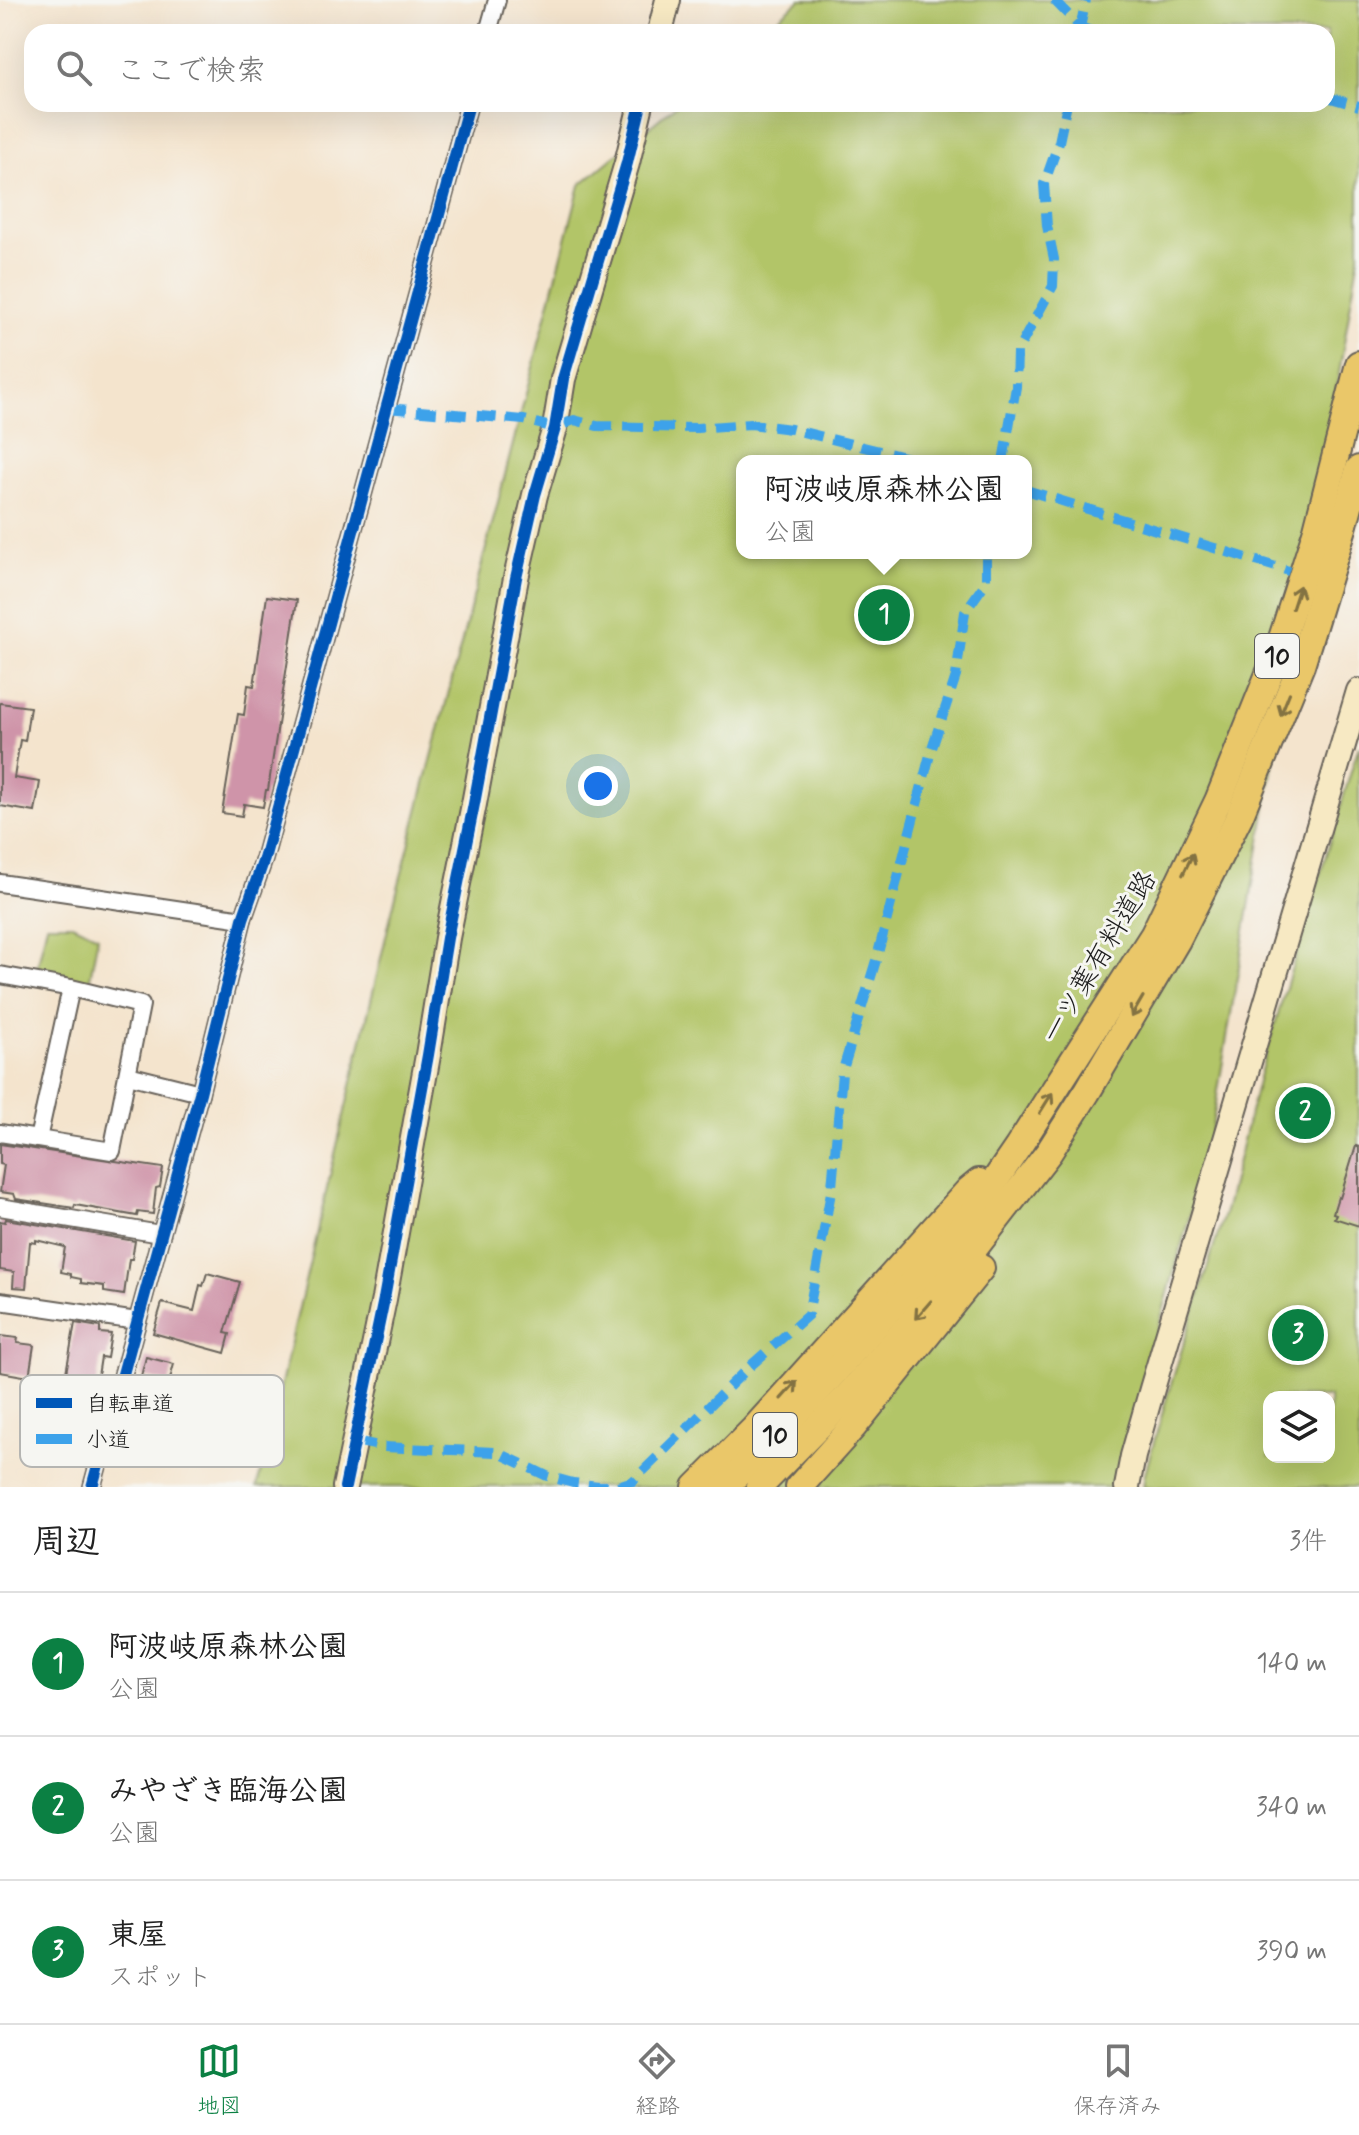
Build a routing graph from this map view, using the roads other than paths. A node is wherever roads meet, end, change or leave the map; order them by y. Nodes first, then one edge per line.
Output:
1 (497, 0) edge
2 (668, 0) edge
3 (678, 0) edge
4 (490, 24) edge
5 (662, 24) edge
6 (674, 24) edge
7 (467, 112) edge
8 (639, 112) edge
9 (653, 112) edge
10 (1359, 364) edge
11 (555, 428) junction
12 (1359, 469) edge
13 (1359, 691) edge
14 (0, 883) edge
15 (243, 919) junction
16 (0, 975) edge
17 (71, 988) junction
18 (128, 1075) junction
19 (200, 1093) junction
20 (0, 1133) edge
21 (38, 1139) junction
22 (1018, 1147) junction
23 (1049, 1152) junction
24 (0, 1207) edge
25 (160, 1234) junction
26 (0, 1301) edge
27 (137, 1321) junction
28 (122, 1375) edge
29 (835, 1391) junction
30 (97, 1467) edge
31 (92, 1487) edge
32 (345, 1487) edge
33 (696, 1487) edge
34 (725, 1487) edge
35 (759, 1487) edge
36 (799, 1487) edge
37 (1127, 1487) edge

1 - 4 street
2 - 5 street
3 - 6 street
7 - 15 street
8 - 11 street
9 - 11 street
22 -> 10 main road, 一ツ葉有料道路 / 10
11 - 32 street
12 -> 23 main road, 一ツ葉有料道路 / 10
13 - 37 street
14 - 15 street
15 - 19 street
16 - 17 street
17 - 18 street
17 - 21 street
18 - 19 street
18 - 21 street
19 - 25 street
20 - 21 street
22 - 29 main road, 一ツ葉有料道路 / 10
33 -> 22 main road
23 -> 29 main road, 一ツ葉有料道路 / 10
23 - 36 main road
24 - 25 street
25 - 27 street
26 - 27 street
27 - 28 street
29 - 34 main road, 一ツ葉有料道路 / 10
29 - 35 main road, 一ツ葉有料道路 / 10
30 - 31 street

